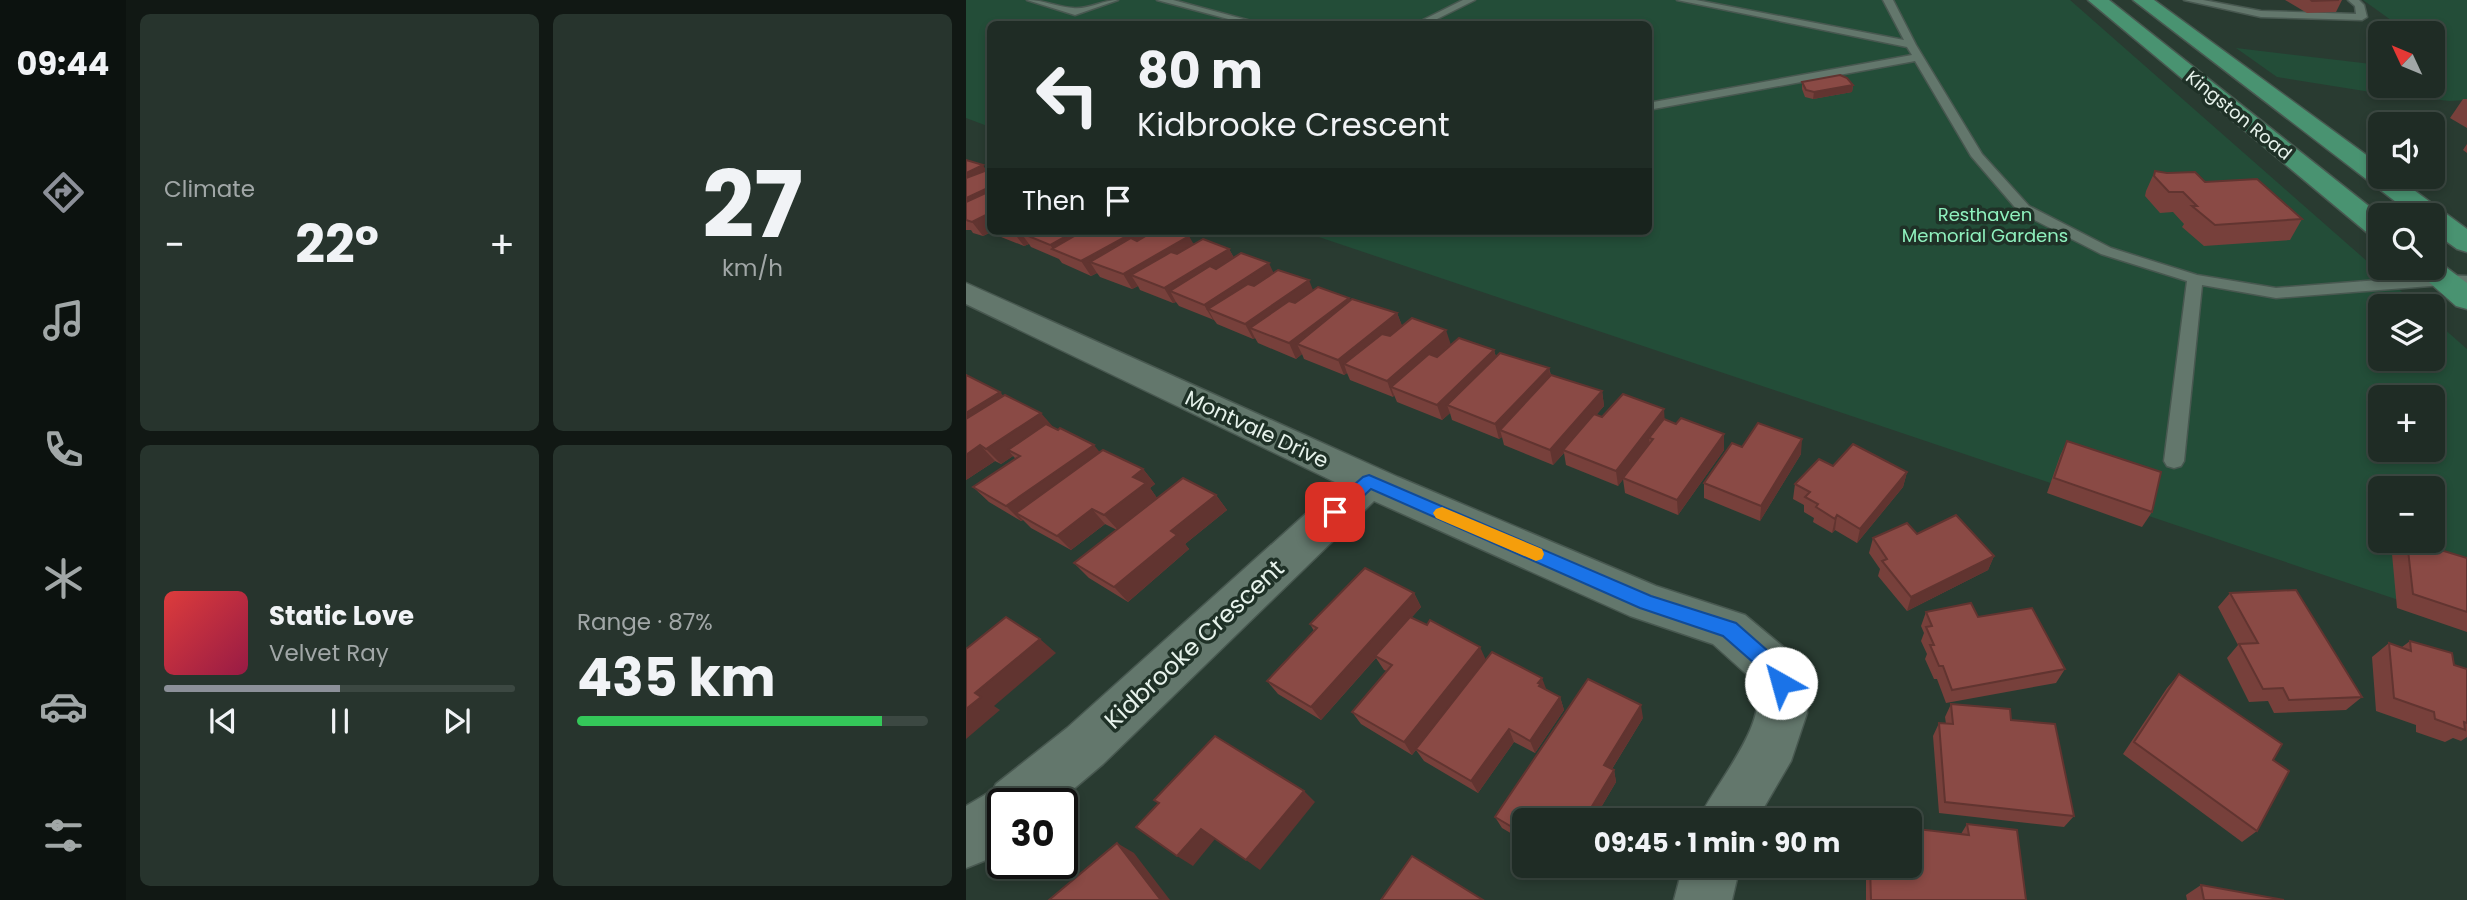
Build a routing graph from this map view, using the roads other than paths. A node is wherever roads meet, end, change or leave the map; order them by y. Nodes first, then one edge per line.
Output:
1 (1031, 0) edge
2 (1113, 0) edge
3 (1162, 0) edge
4 (1469, 0) edge
5 (1682, 0) edge
6 (1888, 0) edge
7 (2097, 0) edge
8 (2142, 0) edge
9 (2189, 0) edge
10 (2353, 0) edge
11 (1245, 21) edge
12 (1426, 21) edge
13 (1915, 51) junction
14 (1652, 106) edge
15 (2414, 203) edge
16 (2368, 219) edge
17 (2445, 226) edge
18 (2467, 243) edge
19 (2195, 279) junction
20 (2451, 282) edge
21 (966, 292) edge
22 (2174, 461) dead end
23 (1369, 481) junction
24 (1034, 788) edge
25 (1733, 808) edge
26 (987, 824) edge
27 (966, 839) edge
28 (1709, 878) edge
29 (1703, 900) edge

1 - 2 lane
3 - 11 lane
4 - 12 lane
5 - 13 lane
6 - 13 lane
7 - 16 main road, Kingston Road
8 - 15 main road, Kingston Road
9 - 10 lane
13 - 14 lane
13 - 19 lane
17 - 18 main road, Kingston Road
19 - 20 lane
19 - 22 lane
21 - 23 street, Montvale Drive
23 - 24 street, Kidbrooke Crescent
23 - 25 street, Montvale Drive
26 - 27 street
28 - 29 street

